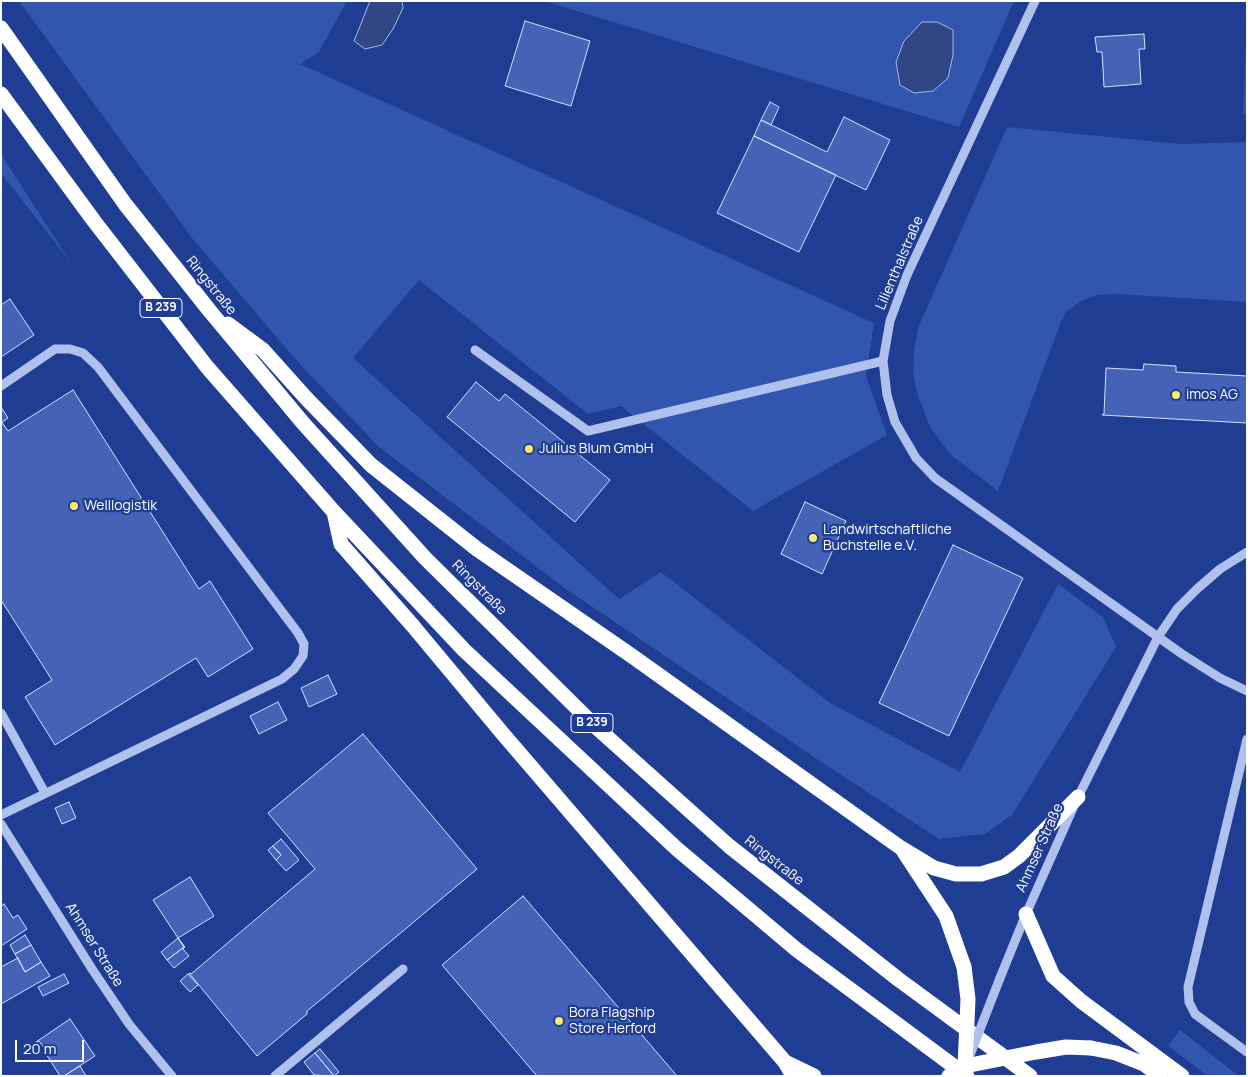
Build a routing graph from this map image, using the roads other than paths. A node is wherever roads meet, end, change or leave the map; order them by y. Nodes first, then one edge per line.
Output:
1 (1035, 1) edge
2 (1, 28) edge
3 (1, 94) edge
4 (209, 310) junction
5 (475, 350) dead end
6 (882, 361) junction
7 (1, 386) edge
8 (334, 512) junction
9 (1247, 552) edge
10 (1158, 637) junction
11 (1247, 691) edge
12 (1, 713) edge
13 (1247, 739) edge
14 (45, 793) junction
15 (1078, 797) junction
16 (1, 815) edge
17 (1, 824) edge
18 (901, 848) junction
19 (1026, 914) junction
20 (403, 969) dead end
21 (1247, 1052) edge
22 (784, 1062) junction
23 (965, 1073) edge
24 (172, 1076) edge
25 (275, 1076) edge
26 (794, 1076) edge
27 (814, 1076) edge
28 (949, 1076) edge
29 (1030, 1076) edge
30 (1160, 1076) edge
31 (1182, 1076) edge

1 - 6 street, Lilienthalstraße
2 - 4 highway, Ringstraße / B 239
3 - 8 highway, B 239
4 - 18 highway
4 - 29 highway, Ringstraße / B 239
5 - 6 street
6 - 10 street, Lilienthalstraße
7 - 14 street
8 - 22 highway
8 - 23 highway, B 239
9 - 10 street, Ahmser Straße
10 - 11 street, Lilienthalstraße
10 - 15 street, Ahmser Straße
12 - 14 street
13 - 21 street
14 - 16 street
15 - 18 highway
15 - 19 street, Ahmser Straße
17 - 24 street, Ahmser Straße
18 - 23 highway, bridge
19 - 23 street, Ahmser Straße, bridge
19 - 31 highway
20 - 25 street
22 - 26 highway
22 - 27 highway
23 - 28 highway, bridge
23 - 30 highway, bridge

